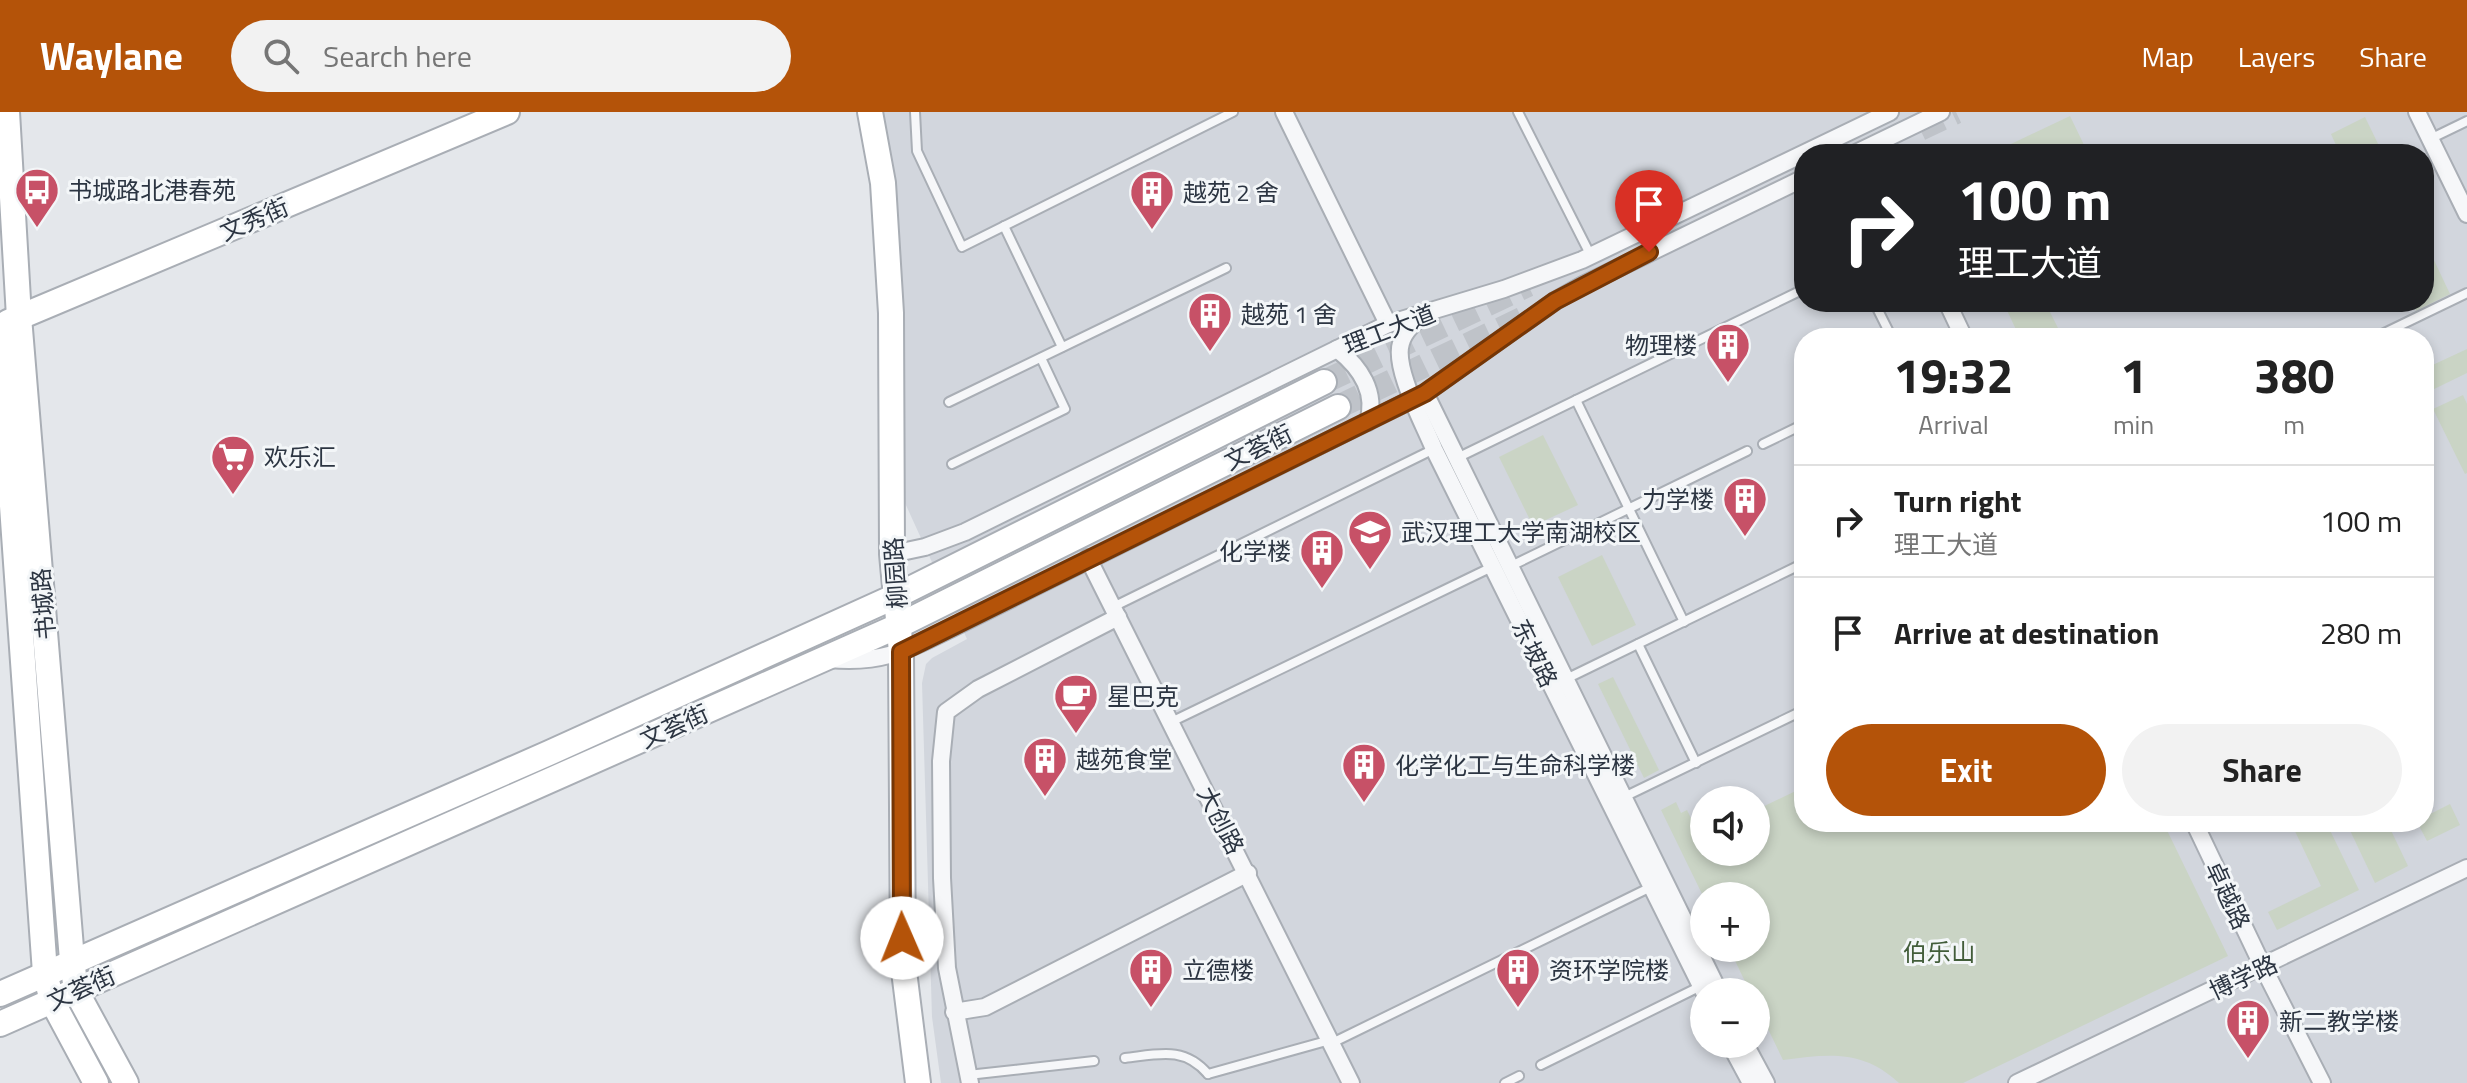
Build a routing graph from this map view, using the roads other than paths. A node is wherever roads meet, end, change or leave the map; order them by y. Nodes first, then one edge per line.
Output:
1 (7, 112) edge
2 (507, 112) edge
3 (870, 112) edge
4 (915, 112) edge
5 (1233, 112) edge
6 (1284, 112) edge
7 (1518, 112) edge
8 (1890, 112) edge
9 (1941, 112) edge
10 (2417, 112) edge
11 (1860, 118) edge
12 (2467, 121) edge
13 (2430, 139) junction
14 (1809, 144) edge
15 (1873, 144) edge
16 (1884, 144) edge
17 (2432, 144) edge
18 (2434, 147) edge
19 (1794, 152) edge
20 (1794, 183) edge
21 (2467, 214) edge
22 (1004, 226) junction
23 (1591, 256) junction
24 (1226, 268) dead end
25 (2467, 293) edge
26 (1794, 294) edge
27 (2434, 309) edge
28 (2428, 312) edge
29 (1425, 313) junction
30 (10, 321) edge
31 (1388, 324) junction
32 (2395, 328) edge
33 (0, 336) edge
34 (1062, 347) junction
35 (1337, 349) junction
36 (1041, 358) junction
37 (1324, 382) tunnel mouth
38 (1419, 396) junction
39 (1576, 400) junction
40 (949, 402) dead end
41 (1338, 407) tunnel mouth
42 (1368, 422) junction
43 (1794, 429) edge
44 (1763, 444) dead end
45 (1434, 449) junction
46 (1747, 451) dead end
47 (1457, 458) junction
48 (952, 464) dead end
49 (1629, 509) junction
50 (892, 554) junction
51 (1088, 558) junction
52 (1492, 567) junction
53 (1510, 567) junction
54 (1794, 568) edge
55 (896, 596) junction
56 (1116, 612) junction
57 (1684, 622) junction
58 (898, 626) junction
59 (1638, 644) junction
60 (901, 652) junction
61 (824, 659) junction
62 (1566, 679) junction
63 (1794, 715) edge
64 (1171, 722) junction
65 (1696, 763) junction
66 (1623, 798) junction
67 (2199, 832) edge
68 (2467, 868) edge
69 (1248, 873) junction
70 (1658, 883) junction
71 (72, 960) junction
72 (2263, 967) junction
73 (45, 973) junction
74 (1698, 978) edge
75 (1711, 978) edge
76 (76, 991) junction
77 (0, 994) edge
78 (1690, 995) edge
79 (52, 1001) junction
80 (954, 1012) junction
81 (0, 1024) edge
82 (1332, 1042) junction
83 (1125, 1058) dead end
84 (1738, 1058) edge
85 (1753, 1058) edge
86 (1094, 1061) dead end
87 (1541, 1065) dead end
88 (1519, 1076) dead end
89 (969, 1079) edge
90 (1207, 1079) edge
91 (96, 1083) edge
92 (126, 1083) edge
93 (918, 1083) edge
94 (1351, 1083) edge
95 (1505, 1083) edge
96 (1751, 1083) edge
97 (1766, 1083) edge
98 (2017, 1083) edge
99 (2322, 1083) edge

1 - 30 main road, 书城路
2 - 30 main road, 文秀街
3 - 50 main road, 柳园路
4 - 22 lane
5 - 22 lane
6 - 31 street
7 - 23 lane
8 - 11 street, 理工大道
9 - 16 street
10 - 13 street
11 - 14 street, 理工大道
11 - 15 street
12 - 13 lane
13 - 17 street
18 - 21 street
19 - 23 street, 理工大道
20 - 38 street
22 - 34 lane
23 - 29 street, 理工大道
24 - 34 lane
25 - 27 lane
26 - 39 lane
28 - 32 lane
29 - 31 street, 理工大道
29 - 38 street, 东坡路
30 - 71 main road, 书城路
31 - 35 street, 理工大道
33 - 73 main road, 书城路
34 - 36 lane
35 - 42 street
35 - 50 street, 理工大道
36 - 40 lane
36 - 48 lane
37 - 55 main road, 文荟街
38 - 42 street
38 - 45 street, 东坡路
38 - 47 street, 东坡路
39 - 47 lane
39 - 49 lane
41 - 58 main road, 文荟街
42 - 51 street
43 - 44 lane
45 - 52 street, 东坡路
45 - 56 lane
46 - 49 lane
47 - 53 street, 东坡路
49 - 53 lane
49 - 57 lane
50 - 55 main road, 柳园路
51 - 56 street, 大创路
51 - 60 street
52 - 64 lane
52 - 70 street, 东坡路
53 - 62 street, 东坡路
54 - 57 lane
55 - 58 main road, 柳园路
55 - 71 main road, 文荟街
56 - 64 street, 大创路
56 - 80 street
57 - 59 lane
58 - 60 main road, 柳园路
58 - 61 main road, 文荟街
59 - 62 lane
59 - 65 lane
60 - 61 street
60 - 93 main road, 柳园路
61 - 76 main road, 文荟街
62 - 66 street, 东坡路
63 - 65 lane
64 - 69 street, 大创路
65 - 66 lane
66 - 70 street, 东坡路
67 - 72 street, 卓越路
68 - 72 street, 博学路
69 - 80 street
69 - 82 street, 大创路
70 - 74 street, 东坡路
70 - 75 street, 东坡路
70 - 82 lane
71 - 73 main road, 文荟街
71 - 76 main road, 书城路
72 - 98 street, 博学路
72 - 99 street, 卓越路
73 - 77 main road, 文荟街
73 - 79 main road, 书城路
76 - 79 main road, 文荟街
76 - 92 main road, 书城路
78 - 87 lane
79 - 81 main road, 文荟街
79 - 91 main road, 书城路
80 - 89 street
82 - 90 lane
82 - 94 street, 大创路
83 - 90 lane
84 - 96 street
85 - 97 street
86 - 89 lane
88 - 95 lane

